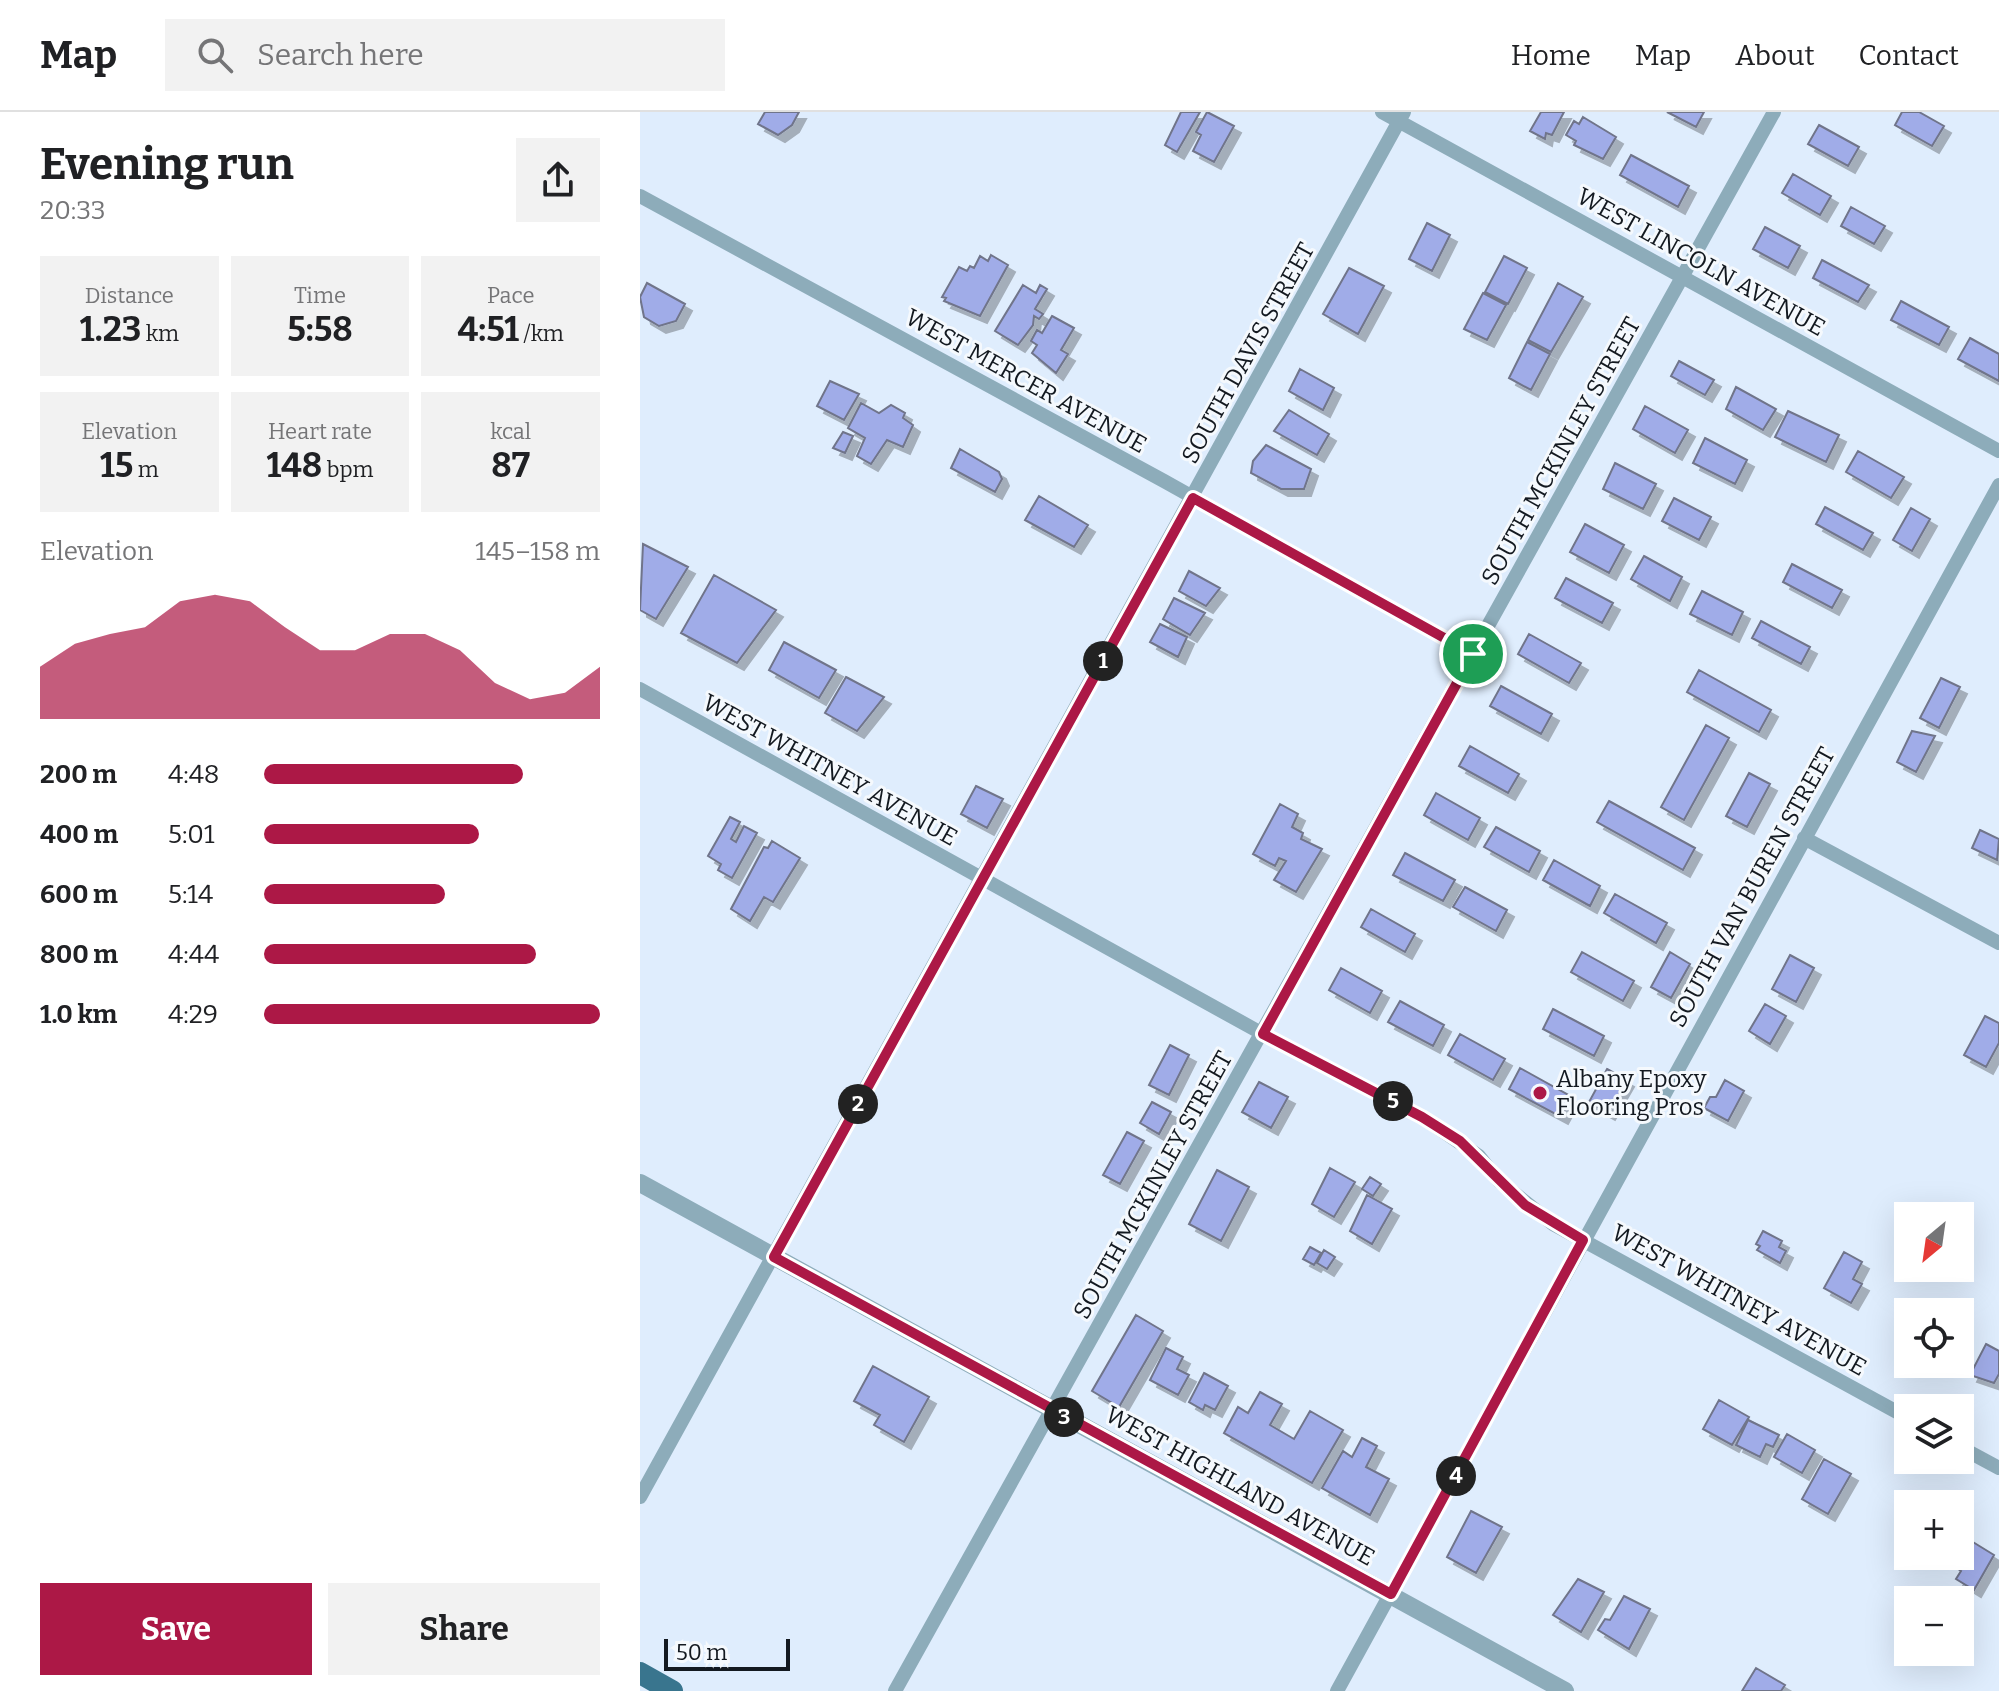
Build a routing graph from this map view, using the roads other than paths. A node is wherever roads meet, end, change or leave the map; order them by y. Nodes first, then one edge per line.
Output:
1 (1382, 112) edge
2 (1774, 112) edge
3 (1402, 117) edge
4 (640, 196) edge
5 (1684, 276) junction
6 (1999, 451) edge
7 (1999, 485) edge
8 (1193, 498) junction
9 (1473, 654) junction
10 (640, 689) edge
11 (1804, 838) junction
12 (983, 880) junction
13 (1999, 943) edge
14 (1263, 1034) junction
15 (640, 1183) edge
16 (1583, 1240) junction
17 (774, 1257) junction
18 (1053, 1410) junction
19 (1894, 1410) edge
20 (1974, 1455) edge
21 (1999, 1468) edge
22 (640, 1497) edge
23 (1391, 1594) junction
24 (640, 1673) edge
25 (672, 1691) edge
26 (895, 1691) edge
27 (1337, 1691) edge
28 (1565, 1691) edge

1 - 3 street, WEST LINCOLN AVENUE
2 - 5 street, SOUTH MCKINLEY STREET
3 - 5 street, WEST LINCOLN AVENUE
3 - 8 street, SOUTH DAVIS STREET
4 - 8 street, WEST MERCER AVENUE
5 - 6 street, WEST LINCOLN AVENUE
5 - 9 street, SOUTH MCKINLEY STREET
7 - 11 street, SOUTH VAN BUREN STREET
8 - 9 street, WEST MERCER AVENUE
8 - 12 street, SOUTH DAVIS STREET
9 - 14 street, SOUTH MCKINLEY STREET
10 - 12 street, WEST WHITNEY AVENUE
11 - 13 street
11 - 16 street, SOUTH VAN BUREN STREET
12 - 14 street, WEST WHITNEY AVENUE
12 - 17 street, SOUTH DAVIS STREET
14 - 16 street, WEST WHITNEY AVENUE
14 - 18 street, SOUTH MCKINLEY STREET
15 - 17 street, WEST HIGHLAND AVENUE
16 - 19 street, WEST WHITNEY AVENUE
16 - 23 street, SOUTH VAN BUREN STREET
17 - 18 street, WEST HIGHLAND AVENUE
17 - 22 street, SOUTH DAVIS STREET
18 - 23 street, WEST HIGHLAND AVENUE
18 - 26 street, SOUTH MCKINLEY STREET
20 - 21 street
23 - 27 street, SOUTH VAN BUREN STREET
23 - 28 street, WEST HIGHLAND AVENUE
24 - 25 main road

